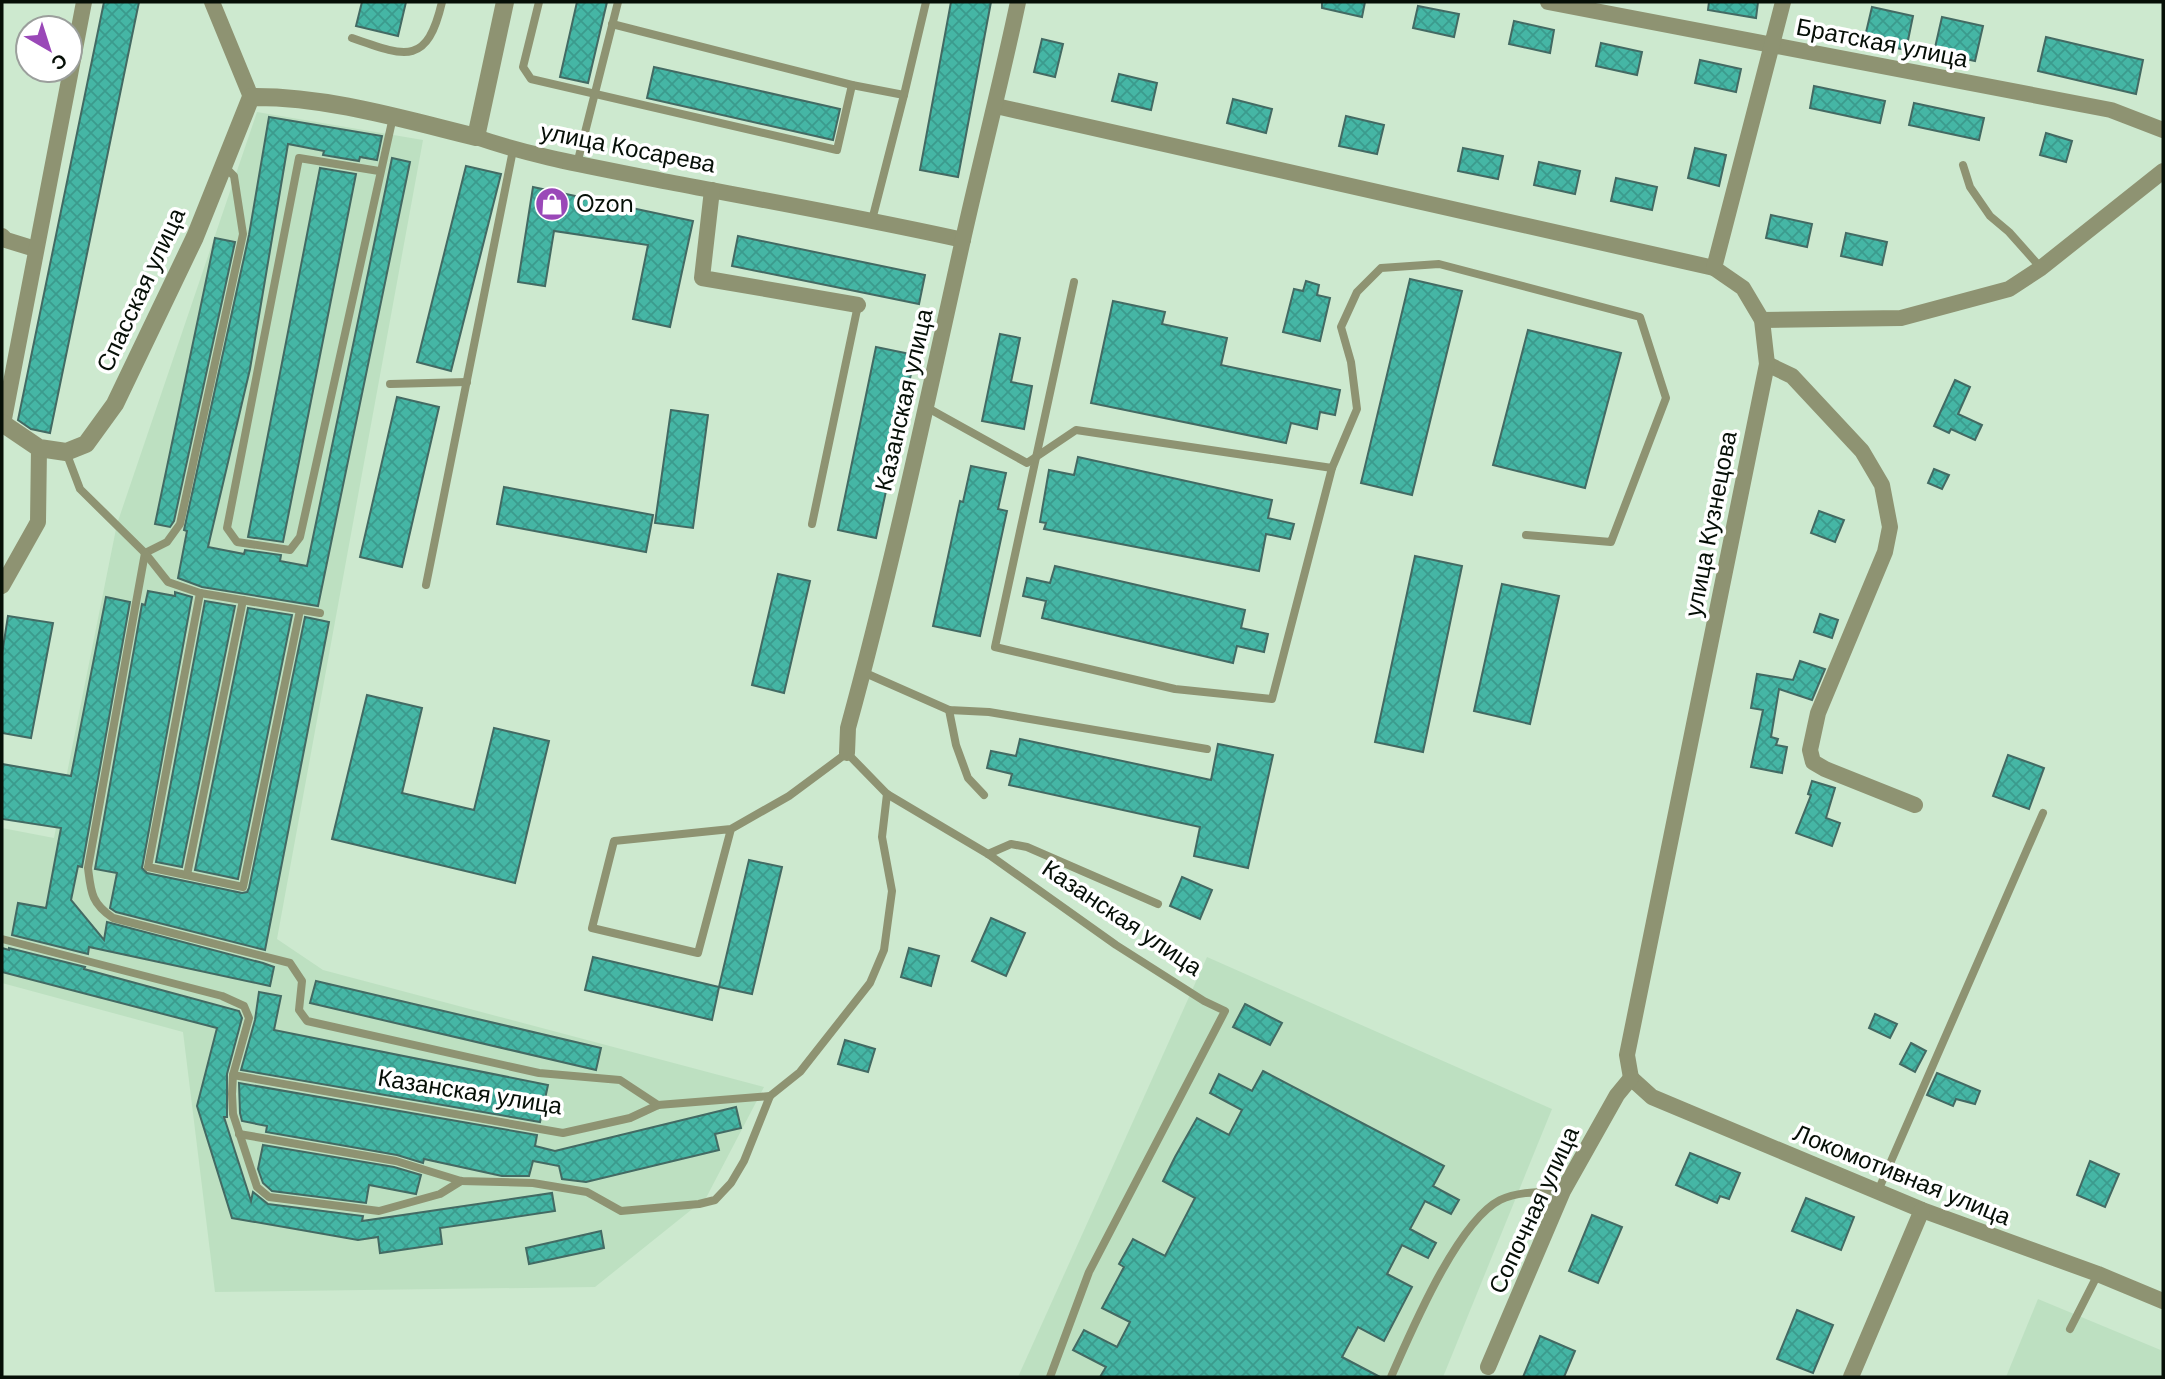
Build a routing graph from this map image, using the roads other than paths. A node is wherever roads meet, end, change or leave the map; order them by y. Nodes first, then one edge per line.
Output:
1 (83, 2) edge
2 (212, 2) edge
3 (442, 2) edge
4 (505, 2) edge
5 (539, 2) edge
6 (618, 2) edge
7 (926, 2) edge
8 (1018, 2) edge
9 (1548, 2) edge
10 (1783, 2) edge
11 (612, 24) junction
12 (352, 38) dead end
13 (1772, 45) junction
14 (852, 85) junction
15 (593, 93) junction
16 (904, 95) junction
17 (251, 97) junction
18 (996, 106) junction
19 (393, 117) junction
20 (2163, 130) edge
21 (476, 137) junction
22 (513, 150) junction
23 (577, 164) junction
24 (223, 165) junction
25 (1963, 165) dead end
26 (379, 171) junction
27 (2163, 171) edge
28 (712, 190) junction
29 (872, 220) junction
30 (2, 236) edge
31 (963, 240) junction
32 (35, 248) junction
33 (1714, 268) junction
34 (2040, 268) junction
35 (1074, 282) dead end
36 (858, 305) joint
37 (1762, 320) junction
38 (1767, 364) junction
39 (467, 382) junction
40 (390, 384) dead end
41 (926, 407) junction
42 (2, 423) edge
43 (39, 448) junction
44 (65, 452) junction
45 (1036, 457) junction
46 (1332, 468) junction
47 (812, 524) dead end
48 (1526, 535) dead end
49 (145, 553) junction
50 (3, 580) edge
51 (426, 585) dead end
52 (200, 593) junction
53 (243, 600) junction
54 (300, 610) junction
55 (320, 613) dead end
56 (863, 671) junction
57 (949, 710) junction
58 (1207, 749) dead end
59 (847, 753) junction
60 (887, 794) junction
61 (984, 795) dead end
62 (1915, 805) dead end
63 (2043, 813) dead end
64 (731, 829) junction
65 (988, 854) junction
66 (187, 875) junction
67 (1158, 904) dead end
68 (2, 939) edge
69 (233, 1076) junction
70 (1631, 1078) junction
71 (770, 1096) junction
72 (658, 1105) junction
73 (239, 1134) junction
74 (461, 1181) junction
75 (1563, 1191) junction
76 (1878, 1191) junction
77 (1922, 1210) junction
78 (2098, 1274) junction
79 (2163, 1301) edge
80 (2070, 1329) dead end
81 (1488, 1367) dead end
82 (1050, 1377) edge
83 (1391, 1377) edge
84 (1851, 1377) edge

1 - 32 street
2 - 17 street
3 - 12 lane
4 - 21 street
5 - 15 lane
6 - 11 lane
7 - 16 lane
8 - 18 street, Казанская улица
9 - 13 street, Братская улица
10 - 13 street
11 - 14 lane
11 - 15 lane
13 - 20 street, Братская улица
13 - 33 street
14 - 15 lane
14 - 16 lane
15 - 23 lane
16 - 29 lane
17 - 19 street, улица Косарева
17 - 24 street, Спасская улица
18 - 31 street, Казанская улица
18 - 33 street
19 - 21 street, улица Косарева
19 - 26 lane
21 - 22 street, улица Косарева
22 - 23 street, улица Косарева
22 - 39 lane
23 - 28 street, улица Косарева
24 - 44 street, Спасская улица
24 - 49 lane
25 - 34 lane
26 - 26 lane
27 - 34 street
28 - 29 street, улица Косарева
28 - 36 street
29 - 31 street, улица Косарева
30 - 32 street
31 - 41 street, Казанская улица
32 - 42 street
33 - 37 street, улица Кузнецова
34 - 37 street
35 - 45 lane
36 - 47 lane
37 - 38 street, улица Кузнецова
38 - 62 street
38 - 70 street, улица Кузнецова
39 - 40 lane
39 - 51 lane
41 - 45 lane
41 - 56 street, Казанская улица
42 - 43 street
43 - 44 street
43 - 50 street
44 - 49 lane
45 - 46 lane
45 - 46 lane
46 - 48 lane
49 - 52 lane
49 - 72 lane
52 - 53 lane
52 - 66 lane
53 - 54 lane
53 - 66 lane
54 - 55 lane
54 - 66 lane
56 - 57 lane
56 - 59 street, Казанская улица
57 - 58 lane
57 - 61 lane
59 - 60 lane, Казанская улица
59 - 64 lane
60 - 65 lane, Казанская улица
60 - 71 lane
63 - 76 lane
64 - 64 lane
65 - 67 lane
65 - 82 lane, Казанская улица
68 - 69 lane
69 - 72 lane, Казанская улица
69 - 73 lane
70 - 75 street, Сопочная улица
70 - 76 street, Локомотивная улица
71 - 72 lane, Казанская улица
71 - 74 lane
73 - 74 lane
73 - 74 lane
75 - 81 street, Сопочная улица
75 - 83 lane
76 - 77 street, Локомотивная улица
77 - 78 street, Локомотивная улица
77 - 84 street
78 - 79 street, Локомотивная улица
78 - 80 lane

